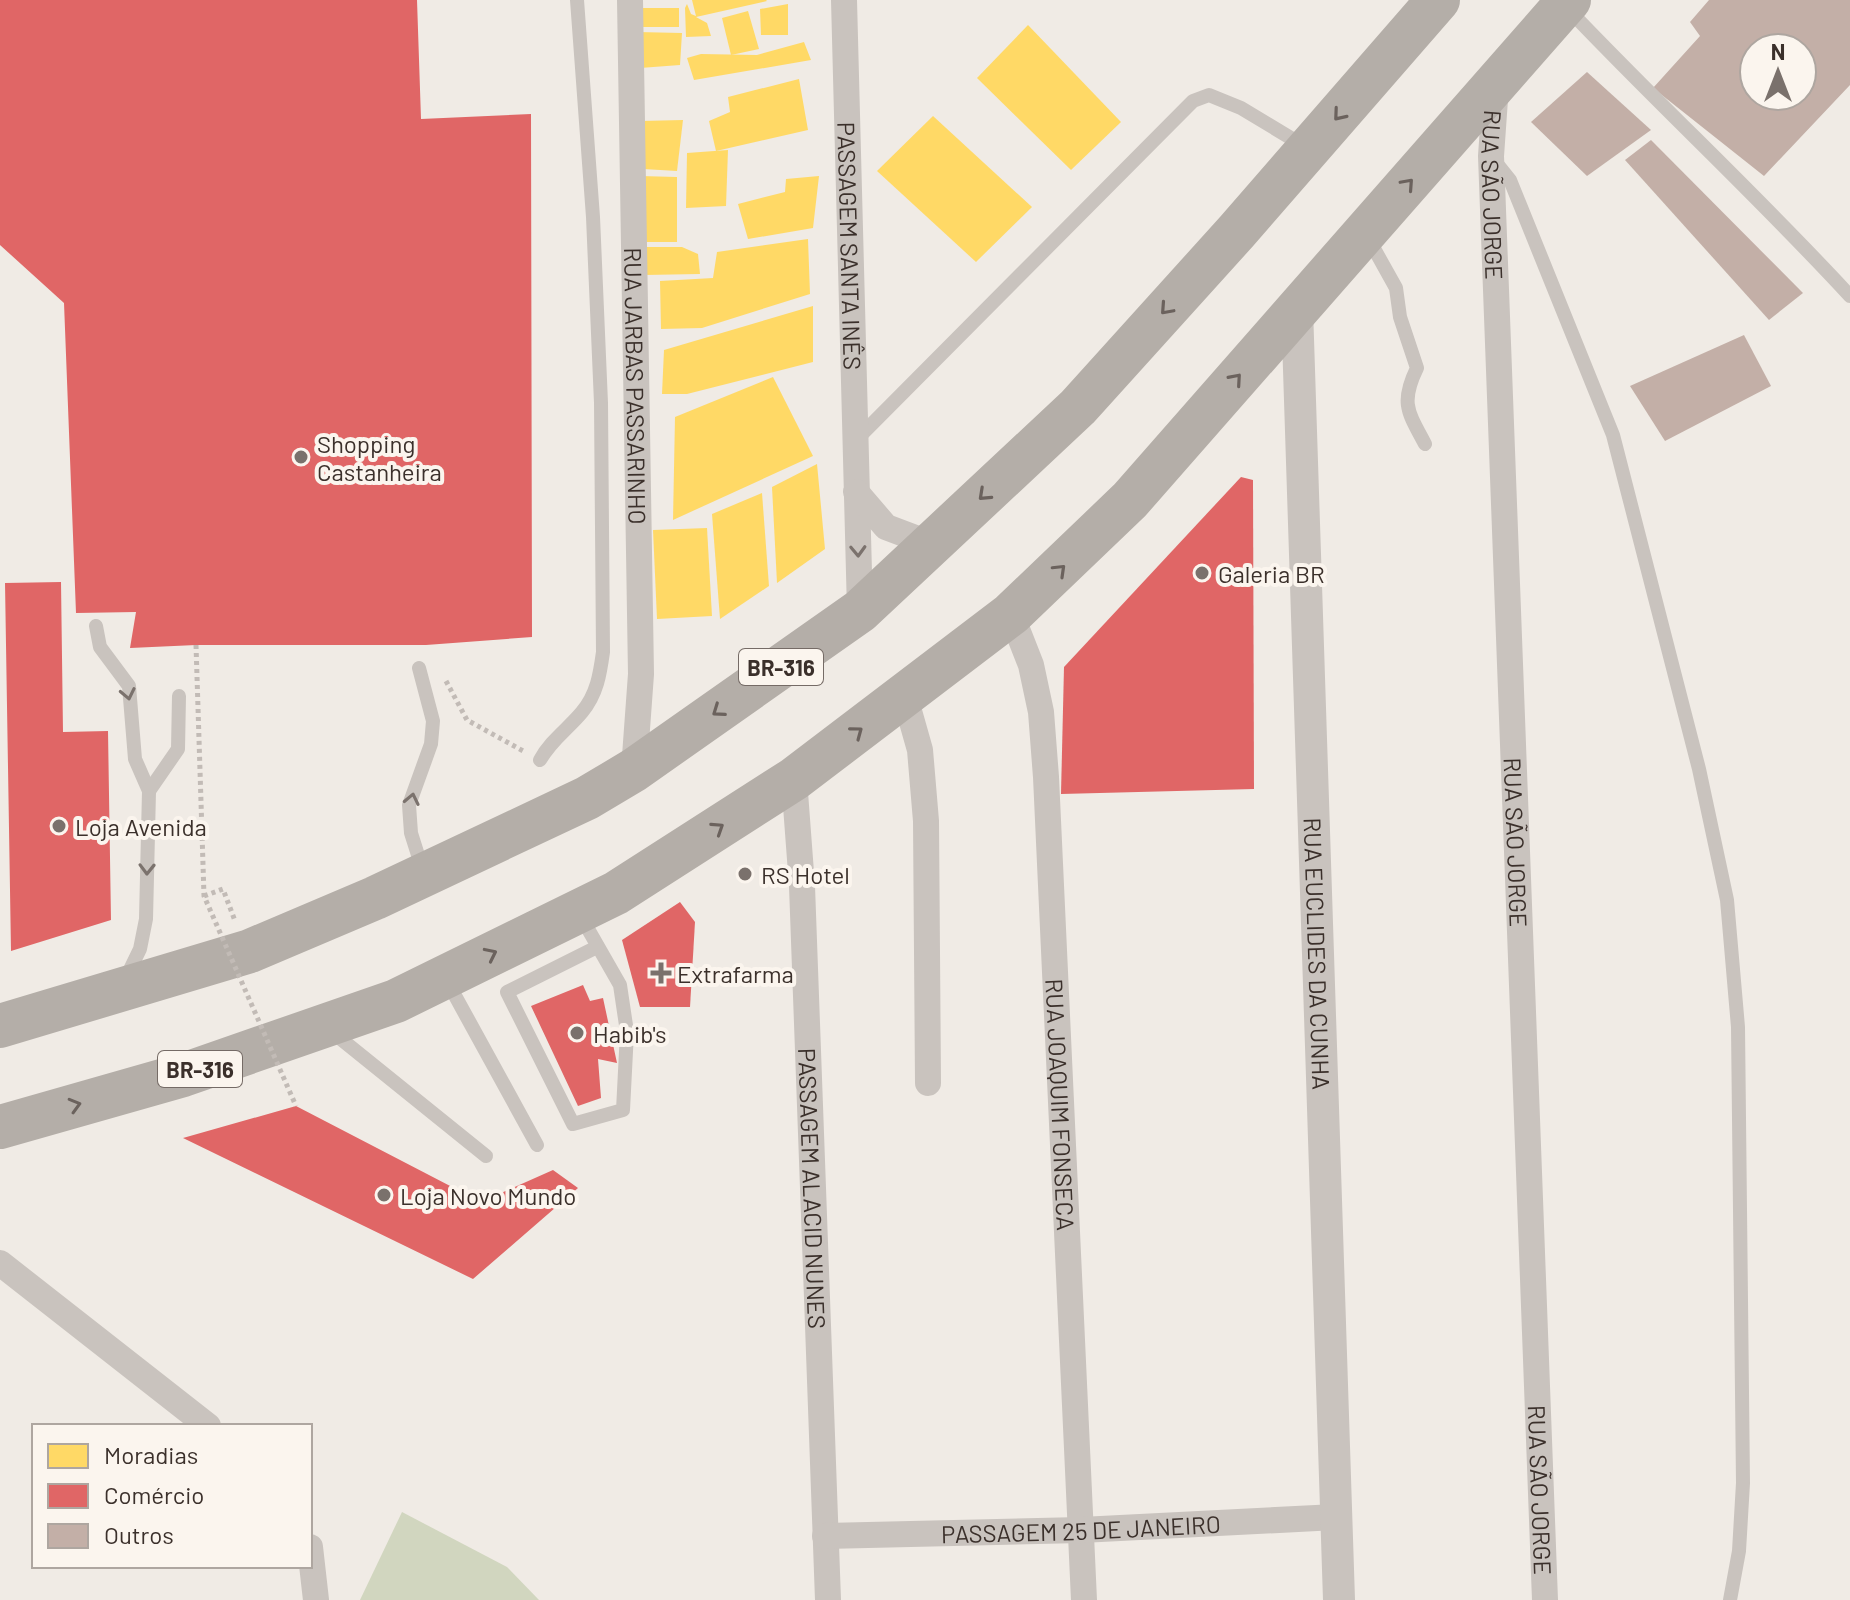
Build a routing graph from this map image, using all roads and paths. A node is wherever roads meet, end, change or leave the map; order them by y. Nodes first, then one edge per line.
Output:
1 (577, 0) edge
2 (630, 0) edge
3 (844, 0) edge
4 (1438, 0) edge
5 (1567, 3) edge
6 (1496, 85) junction
7 (1309, 149) junction
8 (1491, 156) junction
9 (1365, 232) junction
10 (1850, 296) edge
11 (1297, 308) junction
12 (856, 440) junction
13 (1425, 444) dead end
14 (856, 492) junction
15 (931, 544) junction
16 (860, 611) junction
17 (1011, 614) junction
18 (96, 626) dead end
19 (196, 645) dead end
20 (419, 668) dead end
21 (440, 670) dead end
22 (179, 696) dead end
23 (905, 697) junction
24 (540, 760) joint
25 (634, 770) junction
26 (794, 779) junction
27 (149, 791) junction
28 (424, 875) junction
29 (204, 896) junction
30 (236, 921) dead end
31 (588, 929) junction
32 (445, 977) junction
33 (120, 991) junction
34 (0, 1026) edge
35 (324, 1026) junction
36 (928, 1083) dead end
37 (296, 1106) dead end
38 (0, 1127) edge
39 (537, 1145) dead end
40 (486, 1156) dead end
41 (0, 1263) edge
42 (205, 1424) edge
43 (1336, 1517) junction
44 (1081, 1530) junction
45 (825, 1536) junction
46 (312, 1565) edge
47 (316, 1600) edge
48 (828, 1600) edge
49 (1084, 1600) edge
50 (1339, 1600) edge
51 (1545, 1600) edge
52 (1730, 1600) edge

1 - 24 lane
2 - 25 street, RUA JARBAS PASSARINHO
3 - 12 street, PASSAGEM SANTA INÊS
4 -> 7 highway, BR-316
5 - 6 highway, BR-316
5 - 10 lane
6 - 8 street, RUA SÃO JORGE
9 -> 6 highway, BR-316
7 - 12 lane
7 -> 15 highway, BR-316
8 - 51 street, RUA SÃO JORGE
8 - 52 lane
9 - 11 highway, BR-316
9 - 13 lane
17 -> 11 highway, BR-316
11 - 43 street, RUA EUCLIDES DA CUNHA
12 - 14 street, PASSAGEM SANTA INÊS
14 - 15 street
14 -> 16 street, PASSAGEM SANTA INÊS
15 - 16 highway, BR-316
16 -> 25 highway, BR-316
17 - 23 highway, BR-316
17 - 44 street, RUA JOAQUIM FONSECA
18 -> 27 lane
19 - 29 path, bridge
28 -> 20 lane
21 - 24 path
22 - 27 lane
26 -> 23 highway, BR-316
23 - 36 street
25 - 28 highway, BR-316
31 -> 26 highway, BR-316
26 - 45 street, PASSAGEM ALACID NUNES
27 -> 33 lane
28 - 33 highway, BR-316
29 - 30 path
29 - 37 path, bridge
31 - 31 lane
32 -> 31 highway, BR-316
32 - 35 highway, BR-316
32 - 39 lane
33 - 34 highway, BR-316
38 -> 35 highway, BR-316
35 - 40 lane
41 - 42 street
43 - 44 street, PASSAGEM 25 DE JANEIRO
43 - 50 street, RUA EUCLIDES DA CUNHA
44 - 45 street, PASSAGEM 25 DE JANEIRO
44 - 49 street, RUA JOAQUIM FONSECA
45 - 48 street, PASSAGEM ALACID NUNES
46 - 47 street

